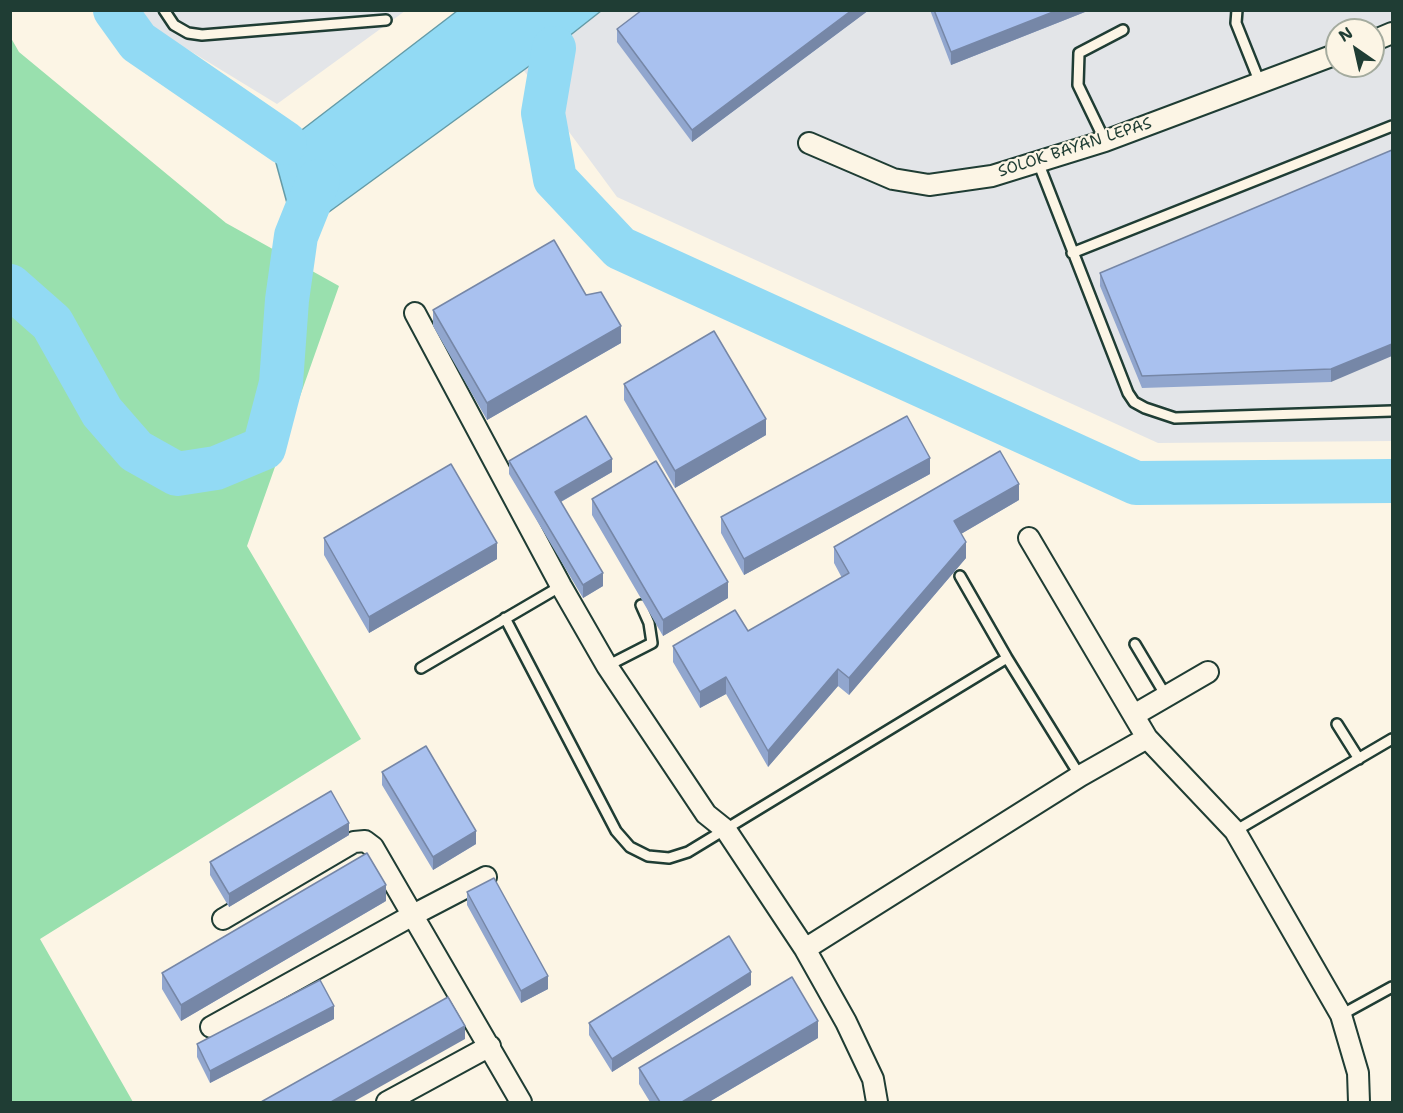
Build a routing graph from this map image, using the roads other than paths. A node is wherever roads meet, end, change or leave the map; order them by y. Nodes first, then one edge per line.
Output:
1 (164, 10) edge
2 (1237, 10) edge
3 (386, 20) dead end
4 (1123, 30) dead end
5 (1325, 59) edge
6 (1260, 83) junction
7 (1392, 126) edge
8 (1105, 141) junction
9 (809, 143) dead end
10 (1038, 162) junction
11 (1072, 253) junction
12 (415, 313) dead end
13 (1392, 411) edge
14 (1029, 538) dead end
15 (960, 576) dead end
16 (561, 586) junction
17 (641, 605) edge
18 (505, 618) junction
19 (1135, 644) dead end
20 (1007, 658) junction
21 (607, 666) junction
22 (421, 668) dead end
23 (1208, 672) dead end
24 (1166, 696) junction
25 (1134, 715) junction
26 (1337, 724) dead end
27 (1147, 738) junction
28 (1392, 739) edge
29 (1359, 759) junction
30 (1080, 776) junction
31 (726, 830) junction
32 (1235, 831) junction
33 (486, 876) dead end
34 (412, 915) junction
35 (223, 919) dead end
36 (805, 949) junction
37 (1392, 987) edge
38 (1341, 1015) junction
39 (211, 1027) dead end
40 (490, 1046) junction
41 (387, 1102) edge
42 (521, 1102) edge
43 (877, 1102) edge
44 (1359, 1102) edge

1 - 3 lane
2 - 6 lane
4 - 8 lane
5 - 6 street, SOLOK BAYAN LEPAS
6 - 8 street, SOLOK BAYAN LEPAS
7 - 11 lane
8 - 10 street, SOLOK BAYAN LEPAS
9 - 10 street, SOLOK BAYAN LEPAS
10 - 11 lane
11 - 13 lane
12 - 16 street
14 - 25 street
15 - 20 lane
16 - 18 lane
16 - 21 street
17 - 21 lane
18 - 22 lane
18 - 31 lane
19 - 24 lane
20 - 30 lane
20 - 31 lane
21 - 31 street
23 - 24 street
24 - 25 street
25 - 27 street
26 - 29 lane
27 - 30 street
27 - 32 street
28 - 29 lane
29 - 32 lane
30 - 36 street
31 - 36 street
32 - 38 street
33 - 34 street
34 - 35 street
34 - 39 street
34 - 40 street
36 - 43 street
37 - 38 lane
38 - 44 street
40 - 41 street
40 - 42 street

